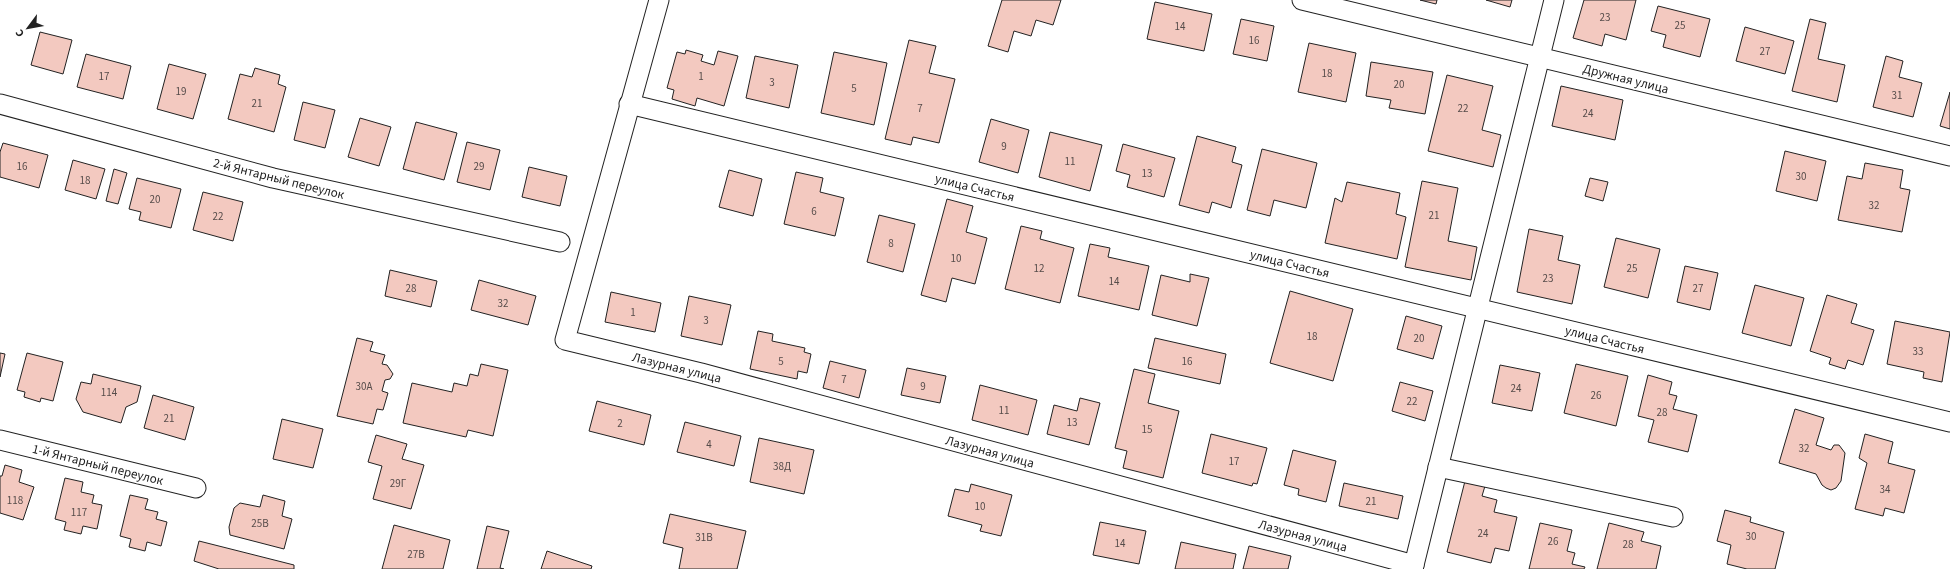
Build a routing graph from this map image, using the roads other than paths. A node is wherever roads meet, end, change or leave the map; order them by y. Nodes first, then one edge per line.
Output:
1 (659, 0) edge
2 (1302, 0) edge
3 (1554, 0) edge
4 (1540, 57) junction
5 (0, 104) edge
6 (629, 104) junction
7 (1950, 156) edge
8 (560, 242) dead end
9 (1478, 308) junction
10 (1950, 422) edge
11 (0, 440) edge
12 (1438, 467) junction
13 (196, 488) dead end
14 (1674, 517) dead end
15 (1414, 567) edge

1 - 6 street
2 - 4 street, Дружная улица
3 - 4 street
4 - 7 street, Дружная улица
4 - 9 street
5 - 8 street, 2-й Янтарный переулок
6 - 9 street, улица Счастья
6 - 15 street, Лазурная улица
9 - 10 street, улица Счастья
9 - 12 street
11 - 13 street, 1-й Янтарный переулок
12 - 14 street
12 - 15 street

